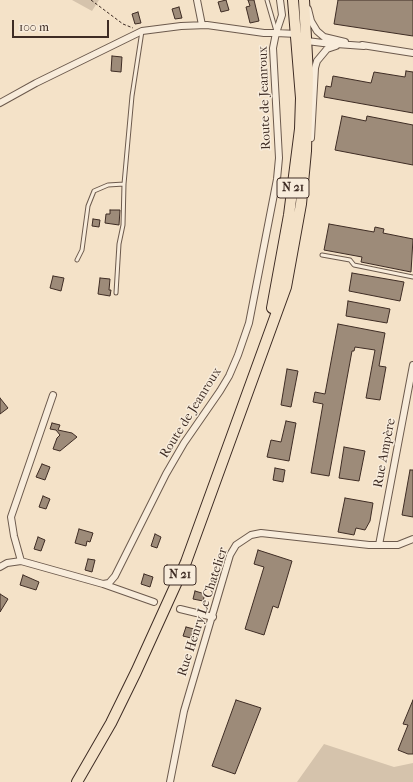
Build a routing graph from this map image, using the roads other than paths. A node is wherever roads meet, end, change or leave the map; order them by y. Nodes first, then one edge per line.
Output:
1 (196, 0) edge
2 (267, 0) edge
3 (280, 0) edge
4 (293, 0) edge
5 (305, 0) edge
6 (202, 25) junction
7 (142, 31) junction
8 (276, 33) junction
9 (297, 34) junction
10 (308, 41) junction
11 (364, 46) junction
12 (413, 53) edge
13 (0, 103) edge
14 (304, 173) junction
15 (124, 184) junction
16 (322, 255) dead end
17 (77, 260) dead end
18 (413, 277) edge
19 (116, 292) dead end
20 (265, 340) junction
21 (413, 365) edge
22 (54, 395) dead end
23 (413, 539) edge
24 (379, 545) junction
25 (21, 561) junction
26 (0, 567) edge
27 (103, 584) junction
28 (154, 602) dead end
29 (180, 609) dead end
30 (213, 617) junction
31 (77, 782) edge
32 (170, 782) edge

1 - 6 street
2 - 8 lane
3 - 8 street
4 - 9 main road, N 21
5 - 10 main road, N 21
5 - 11 street
6 - 7 street
6 - 8 street
7 - 13 street
7 - 15 lane
8 - 9 street, Route de Jeanroux
8 - 27 street, Route de Jeanroux
9 - 10 street
9 - 20 main road, N 21
10 - 11 street
10 - 14 main road, N 21
11 - 12 street
11 - 14 street
14 - 20 main road, N 21
15 - 17 lane
15 - 19 lane
16 - 18 lane
20 - 31 main road, N 21
21 - 24 street, Rue Ampère
22 - 25 street
23 - 24 street, Rue Henry Le Chatelier
24 - 30 street, Rue Henry Le Chatelier
25 - 26 street
25 - 27 street
27 - 28 street
29 - 30 street
30 - 32 street, Rue Henry Le Chatelier

